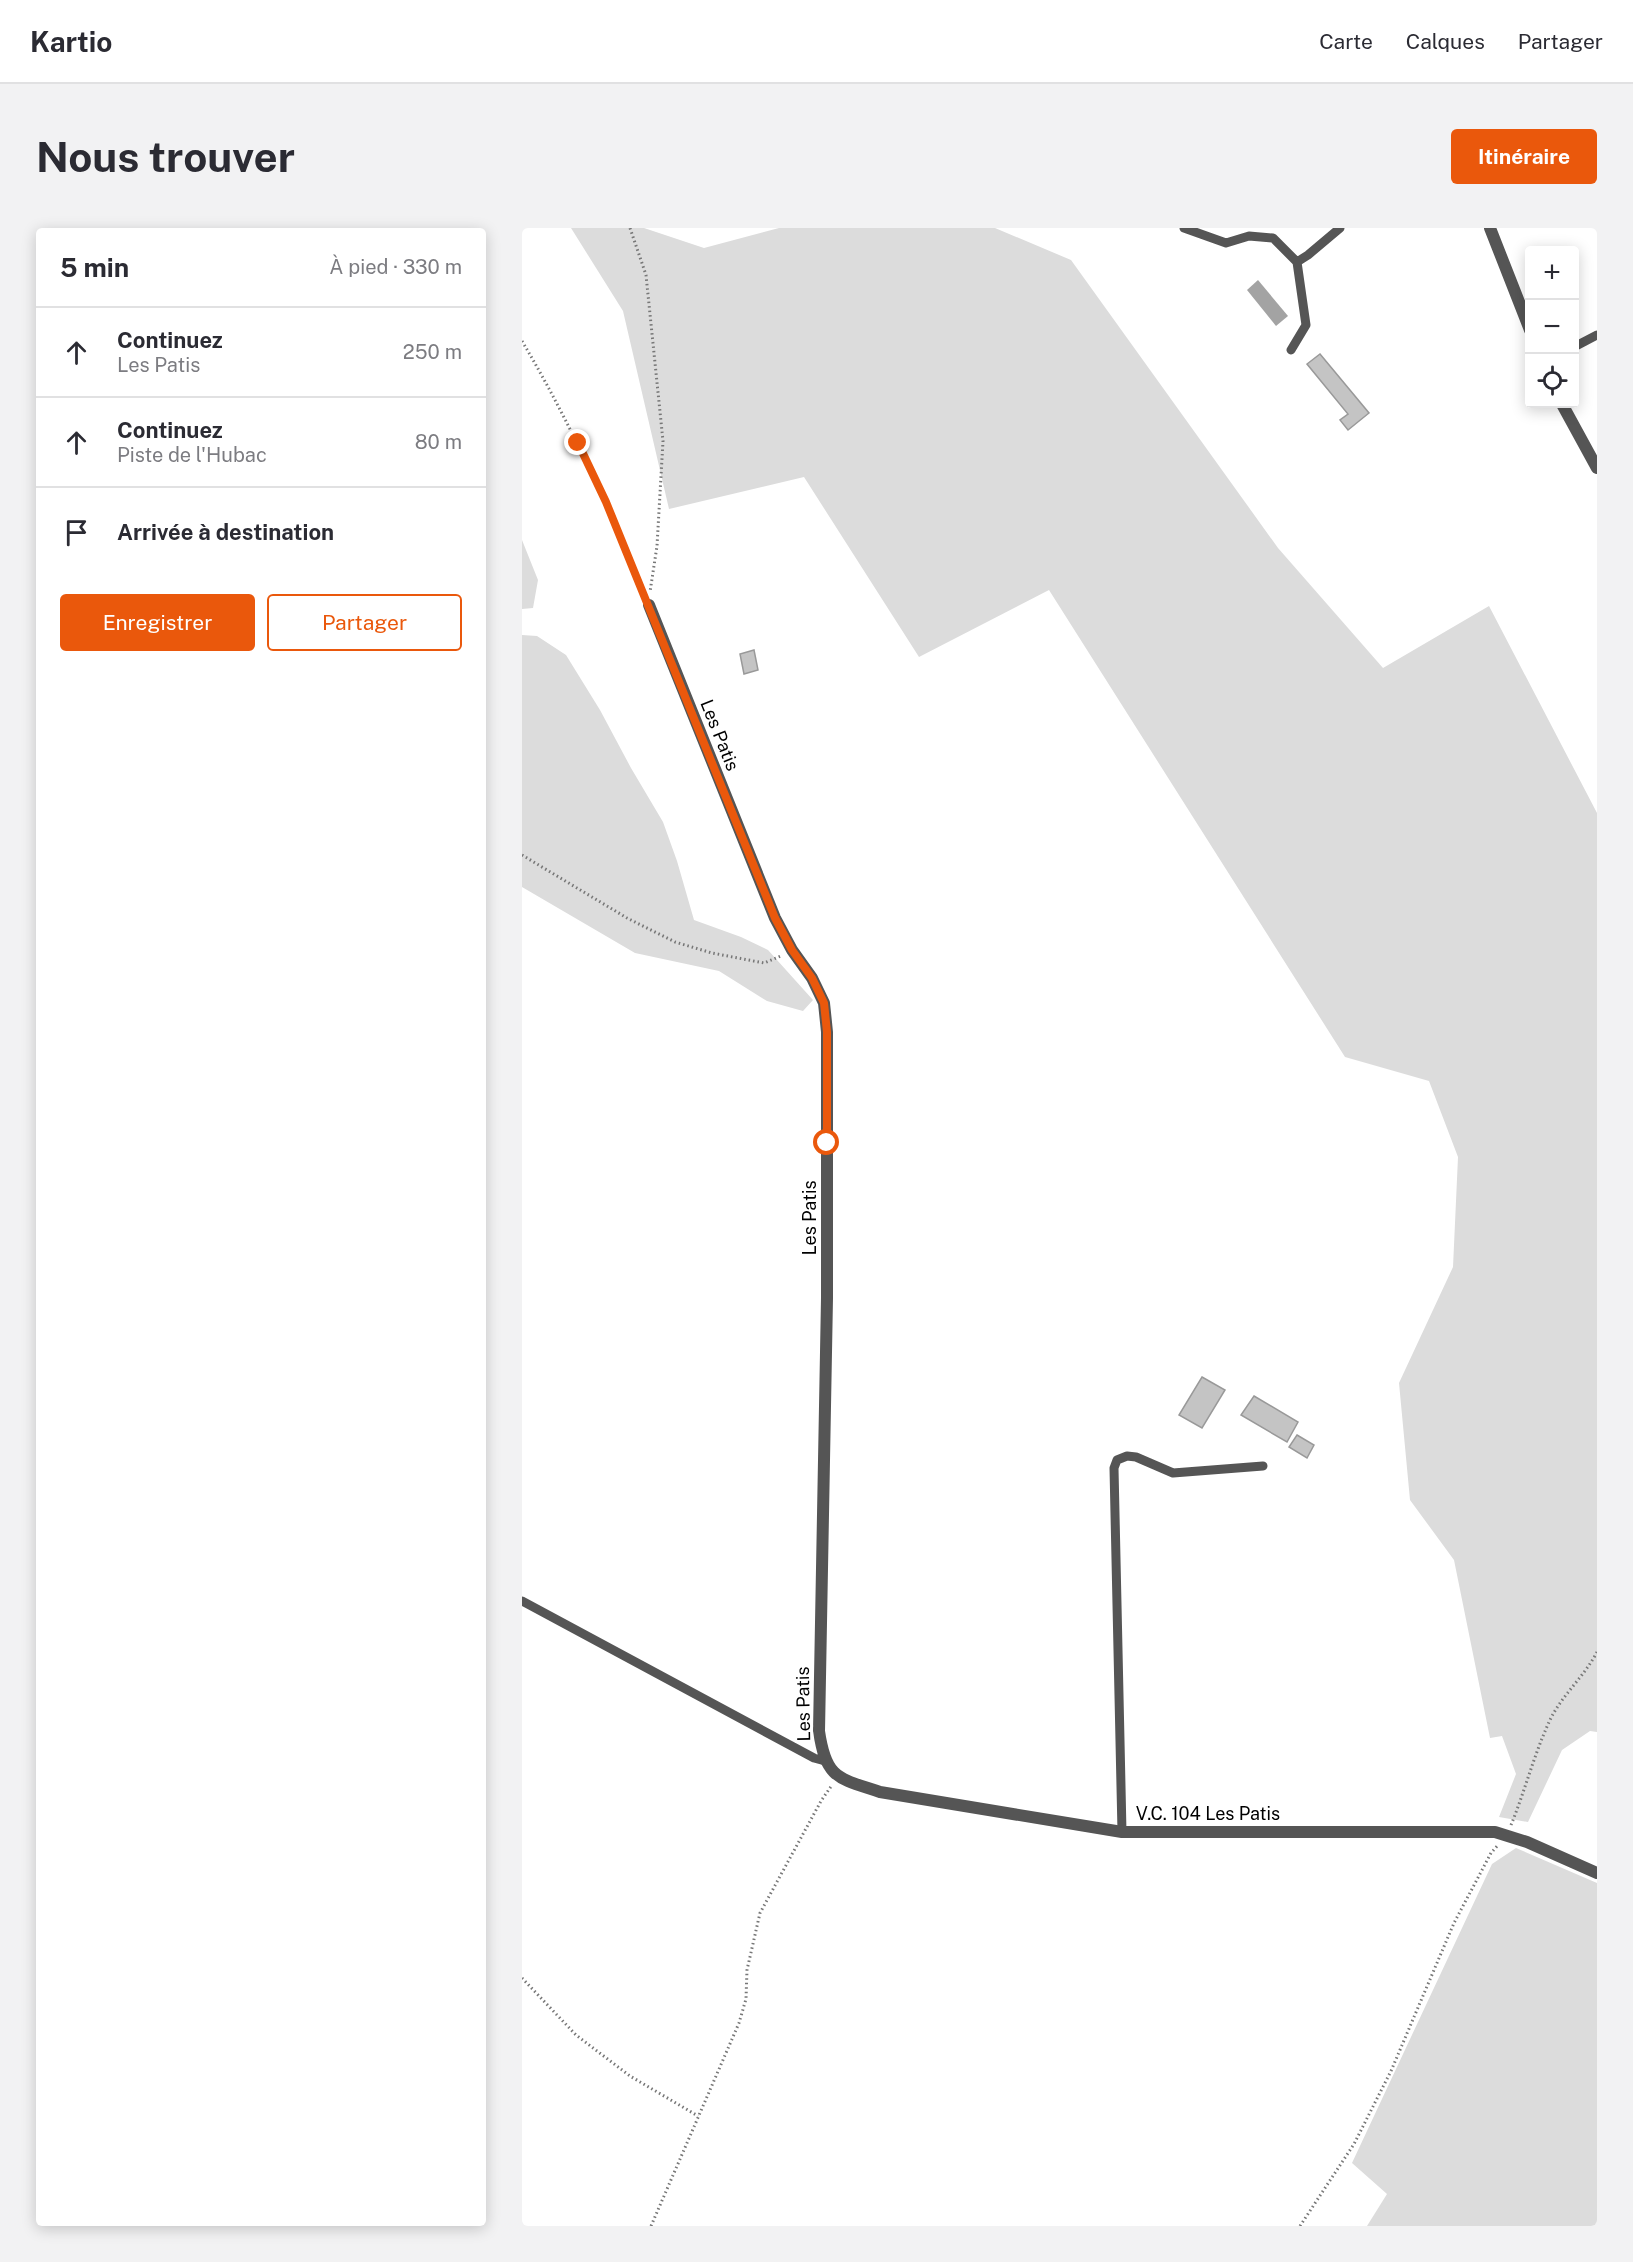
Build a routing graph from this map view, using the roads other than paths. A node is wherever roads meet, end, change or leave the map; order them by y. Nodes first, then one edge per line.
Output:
1 (1184, 228) edge
2 (1340, 228) edge
3 (1490, 228) edge
4 (1297, 262) junction
5 (1525, 317) edge
6 (1597, 335) edge
7 (1579, 345) edge
8 (1291, 350) dead end
9 (1564, 408) edge
10 (1597, 468) edge
11 (649, 605) road end
12 (1263, 1466) dead end
13 (522, 1601) edge
14 (825, 1761) junction
15 (1122, 1832) junction
16 (1597, 1873) edge

1 - 4 lane
2 - 4 lane
3 - 5 street
4 - 8 lane
6 - 7 lane
9 - 10 street
11 - 14 street, Les Patis
12 - 15 lane
13 - 14 lane
14 - 15 street, V.C. 104 Les Patis
15 - 16 street, V.C. 104 Les Patis

